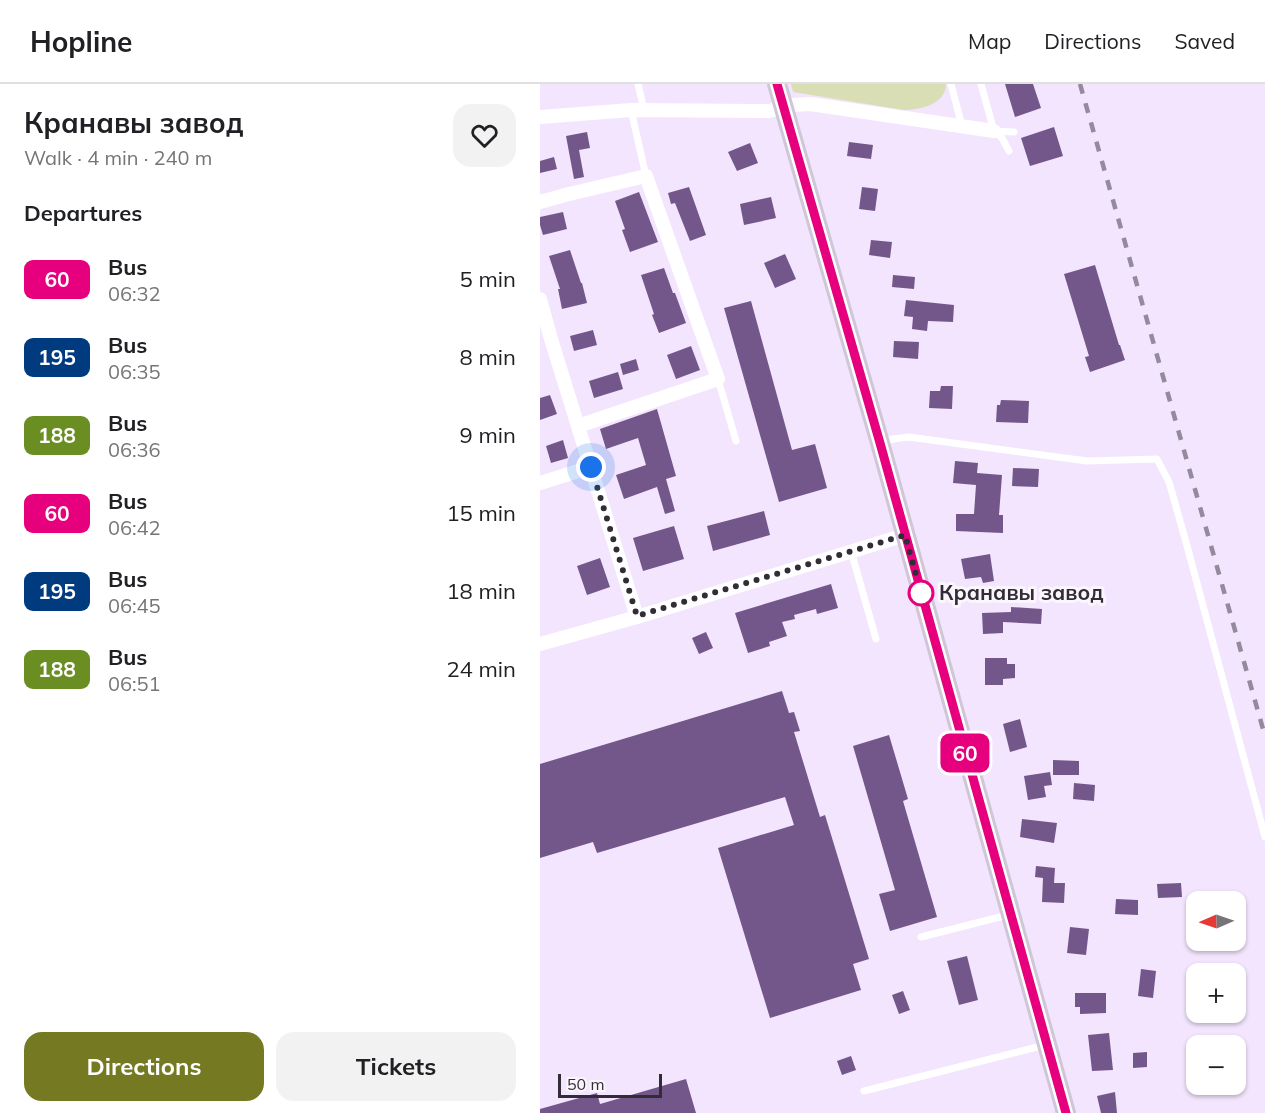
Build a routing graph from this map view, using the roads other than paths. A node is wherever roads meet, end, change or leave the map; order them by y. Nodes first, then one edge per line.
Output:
1 (638, 84) edge
2 (777, 84) edge
3 (951, 84) edge
4 (981, 84) edge
5 (784, 108) junction
6 (638, 110) junction
7 (540, 117) edge
8 (962, 126) junction
9 (994, 131) junction
10 (1014, 132) dead end
11 (1009, 151) dead end
12 (646, 176) junction
13 (540, 202) edge
14 (540, 299) edge
15 (545, 340) edge
16 (718, 379) junction
17 (578, 426) junction
18 (736, 441) dead end
19 (880, 443) junction
20 (591, 467) junction
21 (540, 483) edge
22 (905, 535) junction
23 (851, 551) junction
24 (637, 616) junction
25 (876, 639) dead end
26 (540, 644) edge
27 (1265, 837) edge
28 (1011, 915) junction
29 (921, 937) dead end
30 (1047, 1044) junction
31 (864, 1091) dead end
32 (1066, 1113) edge

1 - 6 lane
2 - 5 main road
3 - 8 lane
4 - 9 lane
5 - 6 street
5 - 8 street
5 - 19 main road
6 - 7 street
6 - 12 lane
8 - 9 street
9 - 10 lane
9 - 11 lane
12 - 13 street
12 - 16 street
14 - 15 street
15 - 17 street
16 - 17 street
16 - 18 lane
17 - 20 street
19 - 22 main road
19 - 27 lane
20 - 21 street
20 - 24 street
22 - 23 street
22 - 28 main road
23 - 24 street
23 - 25 lane
24 - 26 street
28 - 29 lane
28 - 30 main road
30 - 31 lane
30 - 32 main road

